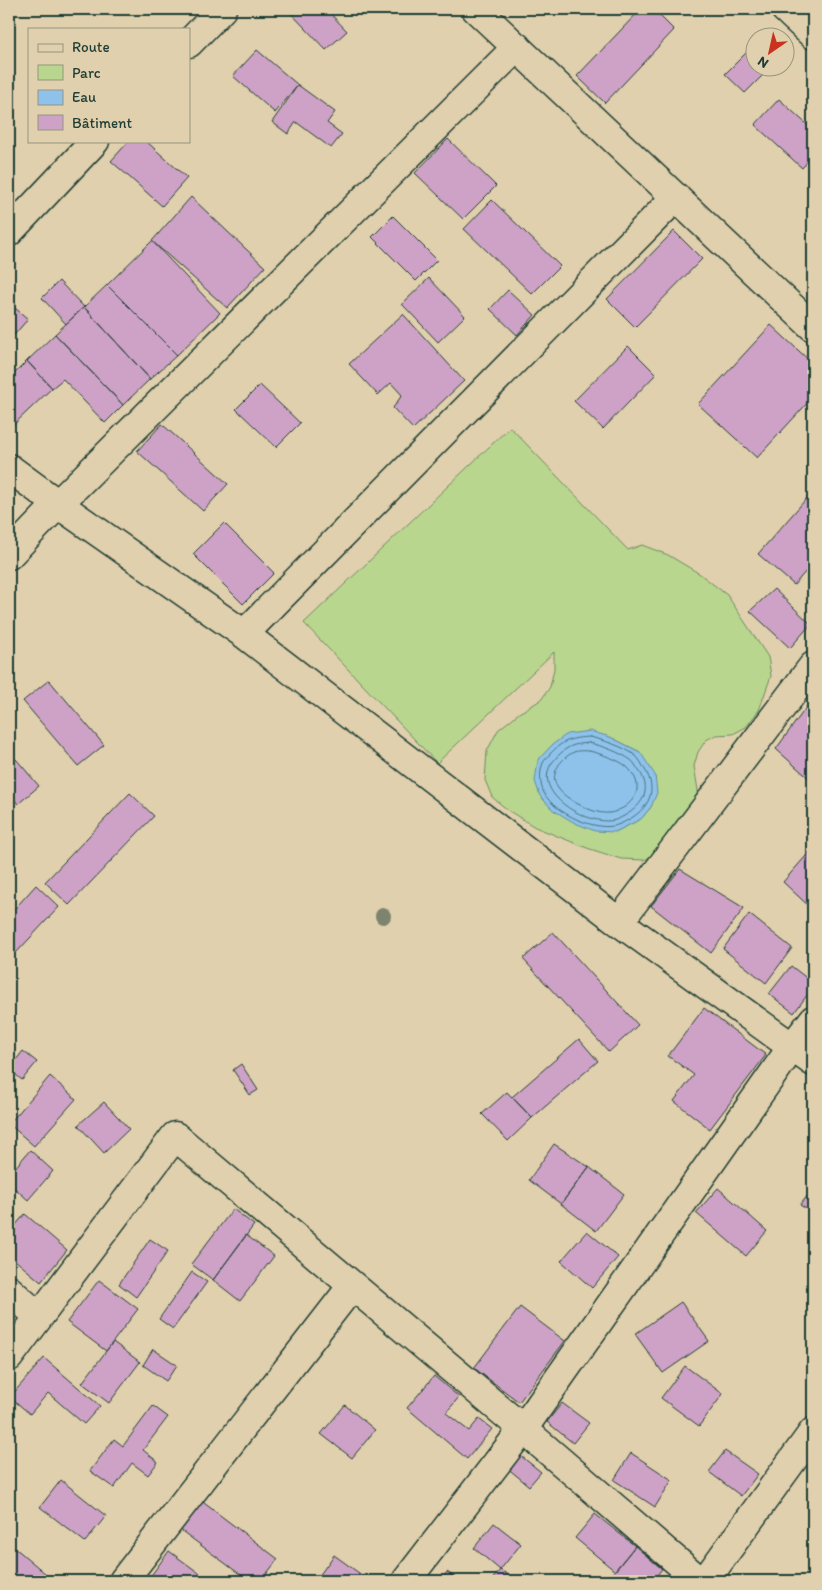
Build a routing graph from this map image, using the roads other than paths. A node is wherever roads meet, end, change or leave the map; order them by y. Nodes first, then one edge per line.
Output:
1 (222, 9) edge
2 (476, 9) edge
3 (785, 9) edge
4 (813, 35) edge
5 (190, 42) edge
6 (517, 47) junction
7 (94, 142) edge
8 (676, 197) junction
9 (9, 232) edge
10 (813, 327) edge
11 (9, 468) edge
12 (58, 504) junction
13 (9, 555) edge
14 (244, 634) junction
15 (813, 666) edge
16 (619, 922) junction
17 (813, 1020) edge
18 (803, 1055) edge
19 (352, 1286) junction
20 (9, 1290) edge
21 (39, 1317) junction
22 (9, 1357) edge
23 (523, 1430) junction
24 (813, 1432) edge
25 (122, 1581) edge
26 (406, 1581) edge
27 (700, 1581) edge
28 (705, 1581) edge

1 - 5 street
2 - 6 street
3 - 4 street
6 - 8 street
6 - 12 street
7 - 9 street
8 - 10 street
8 - 14 street
11 - 12 street
12 - 13 street
12 - 14 street
14 - 16 street
15 - 16 street
16 - 18 street
17 - 18 street
18 - 23 street
19 - 21 street
19 - 23 street
19 - 25 street
20 - 21 street
21 - 22 street
23 - 26 street
23 - 27 street
24 - 28 street

